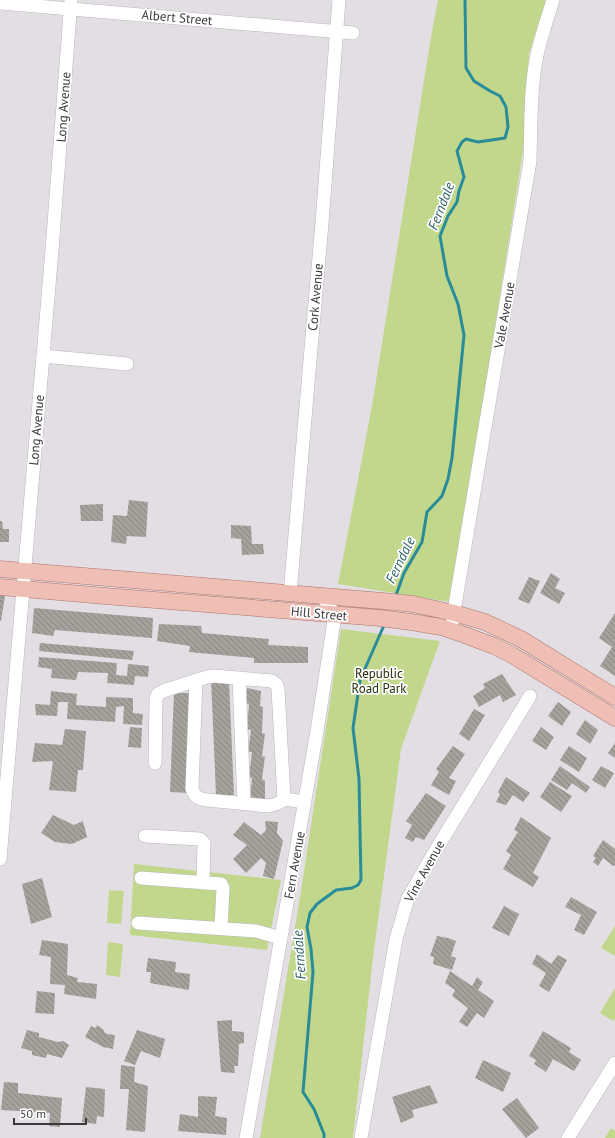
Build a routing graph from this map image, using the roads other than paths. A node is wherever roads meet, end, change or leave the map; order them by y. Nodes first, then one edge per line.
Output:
1 (339, 0) edge
2 (552, 0) edge
3 (0, 3) edge
4 (70, 4) edge
5 (336, 31) junction
6 (353, 33) dead end
7 (43, 356) junction
8 (127, 364) dead end
9 (0, 569) edge
10 (24, 571) junction
11 (0, 587) edge
12 (22, 588) junction
13 (290, 594) junction
14 (322, 596) junction
15 (454, 613) junction
16 (335, 615) junction
17 (450, 630) junction
18 (238, 678) junction
19 (196, 680) junction
20 (530, 696) dead end
21 (615, 697) edge
22 (615, 718) edge
23 (155, 763) dead end
24 (284, 799) junction
25 (305, 802) junction
26 (244, 803) junction
27 (145, 836) dead end
28 (0, 859) edge
29 (141, 878) dead end
30 (204, 883) junction
31 (138, 923) dead end
32 (221, 928) junction
33 (281, 938) junction
34 (615, 1063) edge
35 (246, 1138) edge
36 (361, 1138) edge
37 (568, 1138) edge

1 - 5 street, Cork Avenue
2 - 15 street, Vale Avenue
3 - 4 street, Albert Street
4 - 5 street, Albert Street
4 - 7 street, Long Avenue
5 - 6 street, Albert Street
5 - 13 street, Cork Avenue
7 - 8 street
7 - 10 street, Long Avenue
9 - 10 main road, Hill Street
10 - 12 street, Long Avenue
10 - 13 main road, Hill Street
11 - 12 main road, Hill Street
12 - 16 main road, Hill Street
12 - 28 street, Long Avenue
13 - 14 main road, Hill Street
14 - 15 main road, Hill Street
14 - 16 street
15 - 17 street, Vale Avenue
15 - 21 main road, Hill Street
16 - 17 main road, Hill Street
16 - 25 street, Fern Avenue
17 - 22 main road, Hill Street
18 - 19 street
18 - 24 street
18 - 26 street
19 - 23 street
19 - 26 street
20 - 36 street, Vine Avenue
24 - 25 street
24 - 26 street
25 - 33 street, Fern Avenue
27 - 30 street
29 - 30 street
30 - 32 street
31 - 32 street
32 - 33 street
33 - 35 street, Fern Avenue
34 - 37 street

